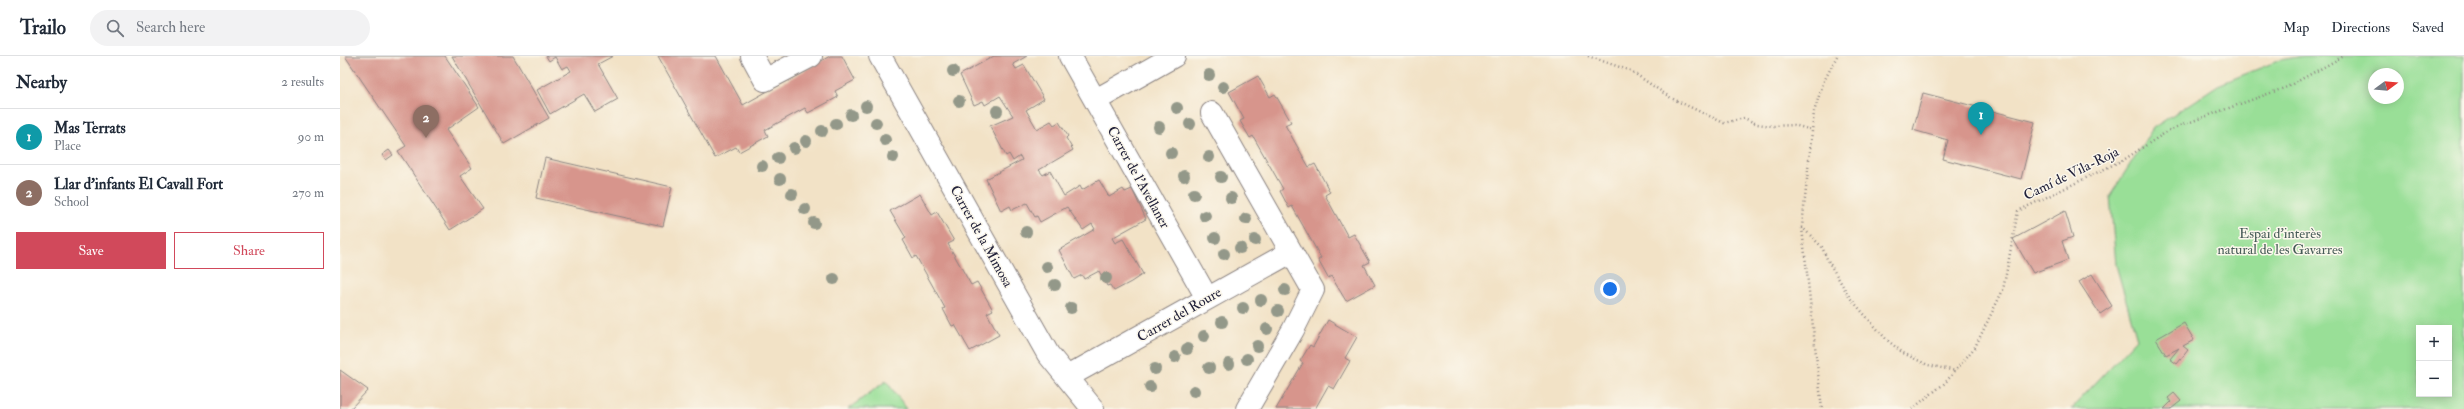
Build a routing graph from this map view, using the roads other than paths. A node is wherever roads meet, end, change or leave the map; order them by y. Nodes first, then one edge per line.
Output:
1 (752, 56) edge
2 (811, 56) edge
3 (880, 56) edge
4 (1070, 56) edge
5 (1174, 56) edge
6 (1096, 100) junction
7 (1212, 113) dead end
8 (1291, 252) junction
9 (1207, 298) junction
10 (1067, 377) junction
11 (1093, 409) edge
12 (1247, 409) edge

1 - 2 street
3 - 10 street, Carrer de la Mimosa
4 - 6 street, Carrer de l'Avellaner
5 - 6 street
6 - 9 street, Carrer de l'Avellaner
7 - 8 street
8 - 9 street, Carrer del Roure
8 - 12 street
9 - 10 street, Carrer del Roure
10 - 11 street, Carrer de la Mimosa

